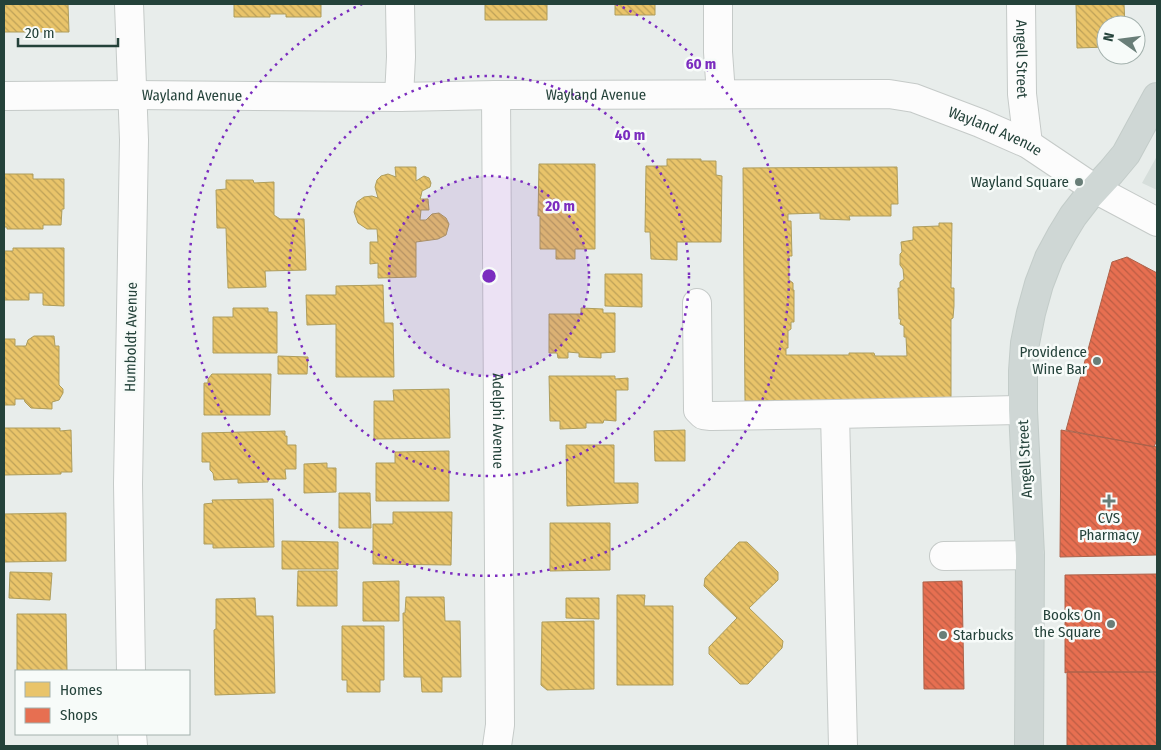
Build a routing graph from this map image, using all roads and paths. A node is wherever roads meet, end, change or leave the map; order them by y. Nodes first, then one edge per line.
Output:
1 (129, 4) edge
2 (400, 4) edge
3 (718, 4) edge
4 (1021, 4) edge
5 (721, 94) junction
6 (496, 95) junction
7 (4, 96) edge
8 (132, 96) junction
9 (399, 97) junction
10 (1157, 97) edge
11 (1028, 144) junction
12 (1095, 189) junction
13 (1157, 222) edge
14 (697, 303) dead end
15 (1023, 410) junction
16 (835, 414) junction
17 (1030, 555) junction
18 (944, 556) dead end
19 (131, 670) edge
20 (497, 746) edge
21 (843, 746) edge
22 (1029, 746) edge

1 - 8 street, Humboldt Avenue
2 - 9 street
3 - 5 street
4 - 11 street, Angell Street
5 - 6 street, Wayland Avenue
5 - 11 street, Wayland Avenue
6 - 9 street, Wayland Avenue
6 - 20 street, Adelphi Avenue
7 - 8 street, Wayland Avenue
8 - 9 street, Wayland Avenue
8 - 19 street, Humboldt Avenue
10 - 12 main road, Angell Street
11 - 12 street, Wayland Avenue
12 - 13 street, Wayland Avenue
12 - 15 main road, Angell Street
14 - 16 street
15 - 16 street
15 - 17 main road, Angell Street
16 - 21 street
17 - 18 street
17 - 22 main road, Angell Street

